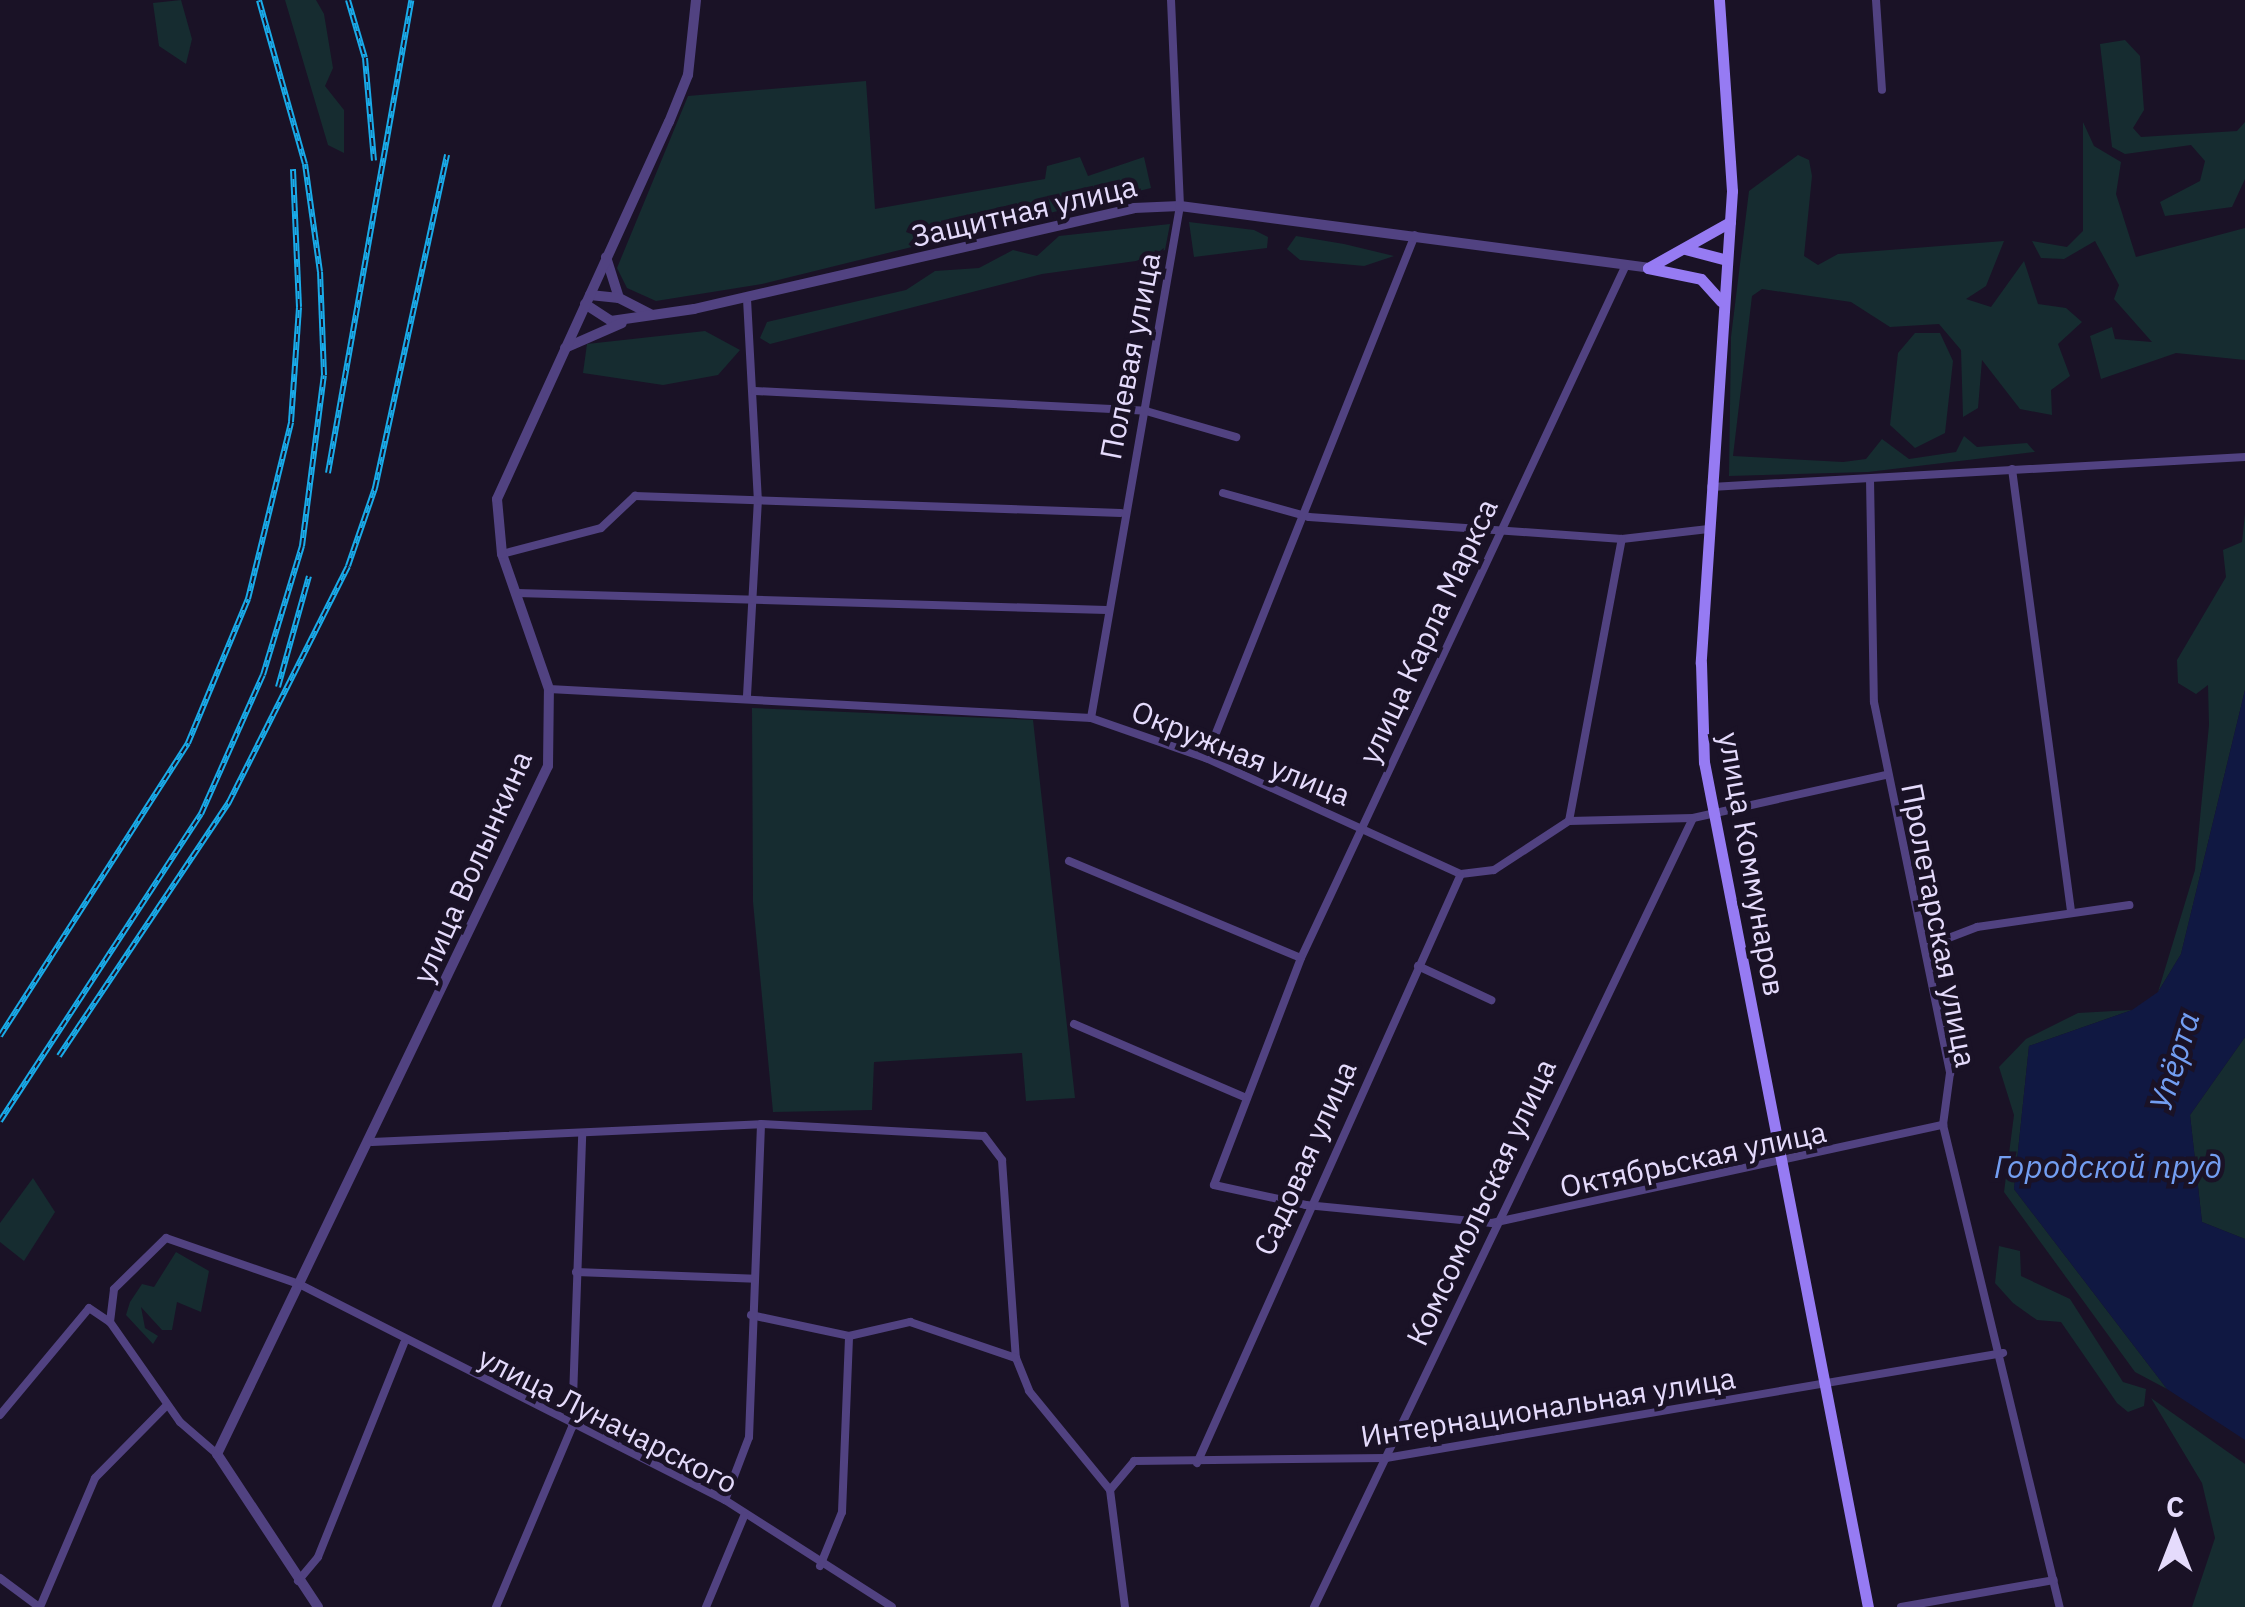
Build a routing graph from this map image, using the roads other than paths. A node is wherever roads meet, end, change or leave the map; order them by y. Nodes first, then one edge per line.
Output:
1 (696, 0) edge
2 (1171, 0) edge
3 (1719, 0) edge
4 (1876, 0) edge
5 (1882, 90) dead end
6 (1180, 206) junction
7 (1730, 222) junction
8 (1415, 236) junction
9 (1680, 250) junction
10 (606, 256) junction
11 (1726, 264) junction
12 (1625, 267) junction
13 (1648, 268) junction
14 (1701, 278) junction
15 (619, 298) junction
16 (588, 299) junction
17 (747, 299) junction
18 (1723, 308) junction
19 (652, 314) junction
20 (565, 348) junction
21 (754, 391) junction
22 (1146, 411) junction
23 (1236, 437) dead end
24 (2245, 457) edge
25 (2012, 469) junction
26 (1870, 479) junction
27 (1710, 488) junction
28 (1223, 493) dead end
29 (758, 499) junction
30 (1121, 513) junction
31 (1310, 517) junction
32 (1500, 528) junction
33 (1708, 529) junction
34 (1622, 538) junction
35 (502, 554) junction
36 (517, 593) junction
37 (755, 600) junction
38 (1106, 610) junction
39 (548, 690) junction
40 (747, 696) junction
41 (1091, 718) junction
42 (1206, 758) junction
43 (1886, 775) junction
44 (1711, 807) junction
45 (1693, 818) junction
46 (1569, 821) junction
47 (1364, 827) junction
48 (1069, 861) dead end
49 (1461, 874) junction
50 (2129, 904) dead end
51 (2072, 911) junction
52 (1925, 947) junction
53 (1302, 958) junction
54 (1418, 966) junction
55 (1492, 1000) dead end
56 (1074, 1024) dead end
57 (1247, 1098) junction
58 (762, 1124) junction
59 (1942, 1126) junction
60 (582, 1135) junction
61 (372, 1142) junction
62 (1786, 1166) junction
63 (1214, 1185) joint
64 (1306, 1205) junction
65 (1492, 1223) junction
66 (576, 1272) junction
67 (755, 1279) junction
68 (299, 1284) junction
69 (750, 1314) junction
70 (110, 1322) junction
71 (849, 1336) junction
72 (404, 1343) junction
73 (2003, 1353) junction
74 (1016, 1358) junction
75 (1825, 1386) junction
76 (166, 1406) junction
77 (0, 1415) edge
78 (572, 1427) junction
79 (217, 1454) junction
80 (1386, 1458) junction
81 (1197, 1463) junction
82 (1110, 1490) junction
83 (726, 1500) junction
84 (744, 1516) junction
85 (820, 1566) junction
86 (0, 1578) edge
87 (2054, 1580) junction
88 (298, 1582) junction
89 (39, 1607) edge
90 (318, 1607) edge
91 (496, 1607) edge
92 (706, 1607) edge
93 (892, 1607) edge
94 (1125, 1607) edge
95 (1314, 1607) edge
96 (1868, 1607) edge
97 (1901, 1607) edge
98 (2060, 1607) edge

1 - 10 street, улица Волынкина
2 - 6 street, Полевая улица
3 - 7 main road, улица Коммунаров
4 - 5 street
6 - 8 street, Защитная улица
6 - 17 street, Защитная улица
6 - 22 street, Полевая улица
7 - 9 main road
7 - 11 main road, улица Коммунаров
8 - 12 street, Защитная улица
8 - 31 street
9 - 11 main road
9 - 13 main road
10 - 15 street
10 - 16 street, улица Волынкина
11 - 14 main road
11 - 18 main road, улица Коммунаров
12 - 13 street, Защитная улица
12 - 32 street, улица Карла Маркса
13 - 14 main road
14 - 18 main road
15 - 16 street
15 - 19 street
16 - 19 street
16 - 20 street, улица Волынкина
17 - 19 street, Защитная улица
17 - 21 street
18 - 27 main road, улица Коммунаров
19 - 20 street
20 - 35 street, улица Волынкина
21 - 22 street
21 - 29 street
22 - 23 street
22 - 30 street, Полевая улица
24 - 25 street
25 - 26 street
25 - 51 street
26 - 27 street
26 - 43 street, Пролетарская улица
27 - 33 main road, улица Коммунаров
28 - 31 street
29 - 30 street
29 - 35 street
29 - 37 street
30 - 38 street, Полевая улица
31 - 32 street
31 - 42 street
32 - 34 street
32 - 47 street, улица Карла Маркса
33 - 34 street
33 - 44 main road, улица Коммунаров
34 - 46 street
35 - 36 street, улица Волынкина
36 - 37 street
36 - 39 street, улица Волынкина
37 - 38 street
37 - 40 street
38 - 41 street, Полевая улица
39 - 40 street, Окружная улица
39 - 61 street, улица Волынкина
40 - 41 street, Окружная улица
41 - 42 street, Окружная улица
42 - 47 street, Окружная улица
43 - 44 street
43 - 52 street, Пролетарская улица
44 - 45 street
44 - 62 main road, улица Коммунаров
45 - 46 street
45 - 65 street, Комсомольская улица
46 - 49 street
47 - 49 street, Окружная улица
47 - 53 street, улица Карла Маркса
48 - 53 street
49 - 54 street, Садовая улица
50 - 51 street
51 - 52 street
52 - 59 street, Пролетарская улица
53 - 57 street, улица Карла Маркса
54 - 55 street
54 - 64 street, Садовая улица
56 - 57 street
57 - 63 street, улица Карла Маркса
58 - 60 street
58 - 67 street
58 - 74 street
59 - 62 street, Октябрьская улица
59 - 73 street, Пролетарская улица
60 - 61 street
60 - 66 street
61 - 68 street, улица Волынкина
62 - 65 street, Октябрьская улица
62 - 75 main road, улица Коммунаров
63 - 64 street, Октябрьская улица
64 - 65 street, Октябрьская улица
64 - 81 street, Садовая улица
65 - 80 street, Комсомольская улица
66 - 67 street
66 - 78 street
67 - 69 street
68 - 70 street, улица Луначарского
68 - 72 street, улица Луначарского
68 - 79 street, улица Волынкина
69 - 71 street
69 - 83 street
70 - 76 street
70 - 77 street
71 - 74 street
71 - 85 street
72 - 78 street, улица Луначарского
72 - 88 street
73 - 75 street, Интернациональная улица
73 - 87 street, Пролетарская улица
74 - 82 street
75 - 80 street, Интернациональная улица
75 - 96 main road, улица Коммунаров
76 - 79 street
76 - 89 street
78 - 83 street, улица Луначарского
78 - 91 street
79 - 88 street
80 - 81 street, Интернациональная улица
80 - 95 street, Комсомольская улица
81 - 82 street, Интернациональная улица
82 - 94 street
83 - 84 street, улица Луначарского
84 - 85 street, улица Луначарского
84 - 92 street
85 - 93 street, улица Луначарского
86 - 89 street
87 - 97 street
87 - 98 street, Пролетарская улица
88 - 90 street

